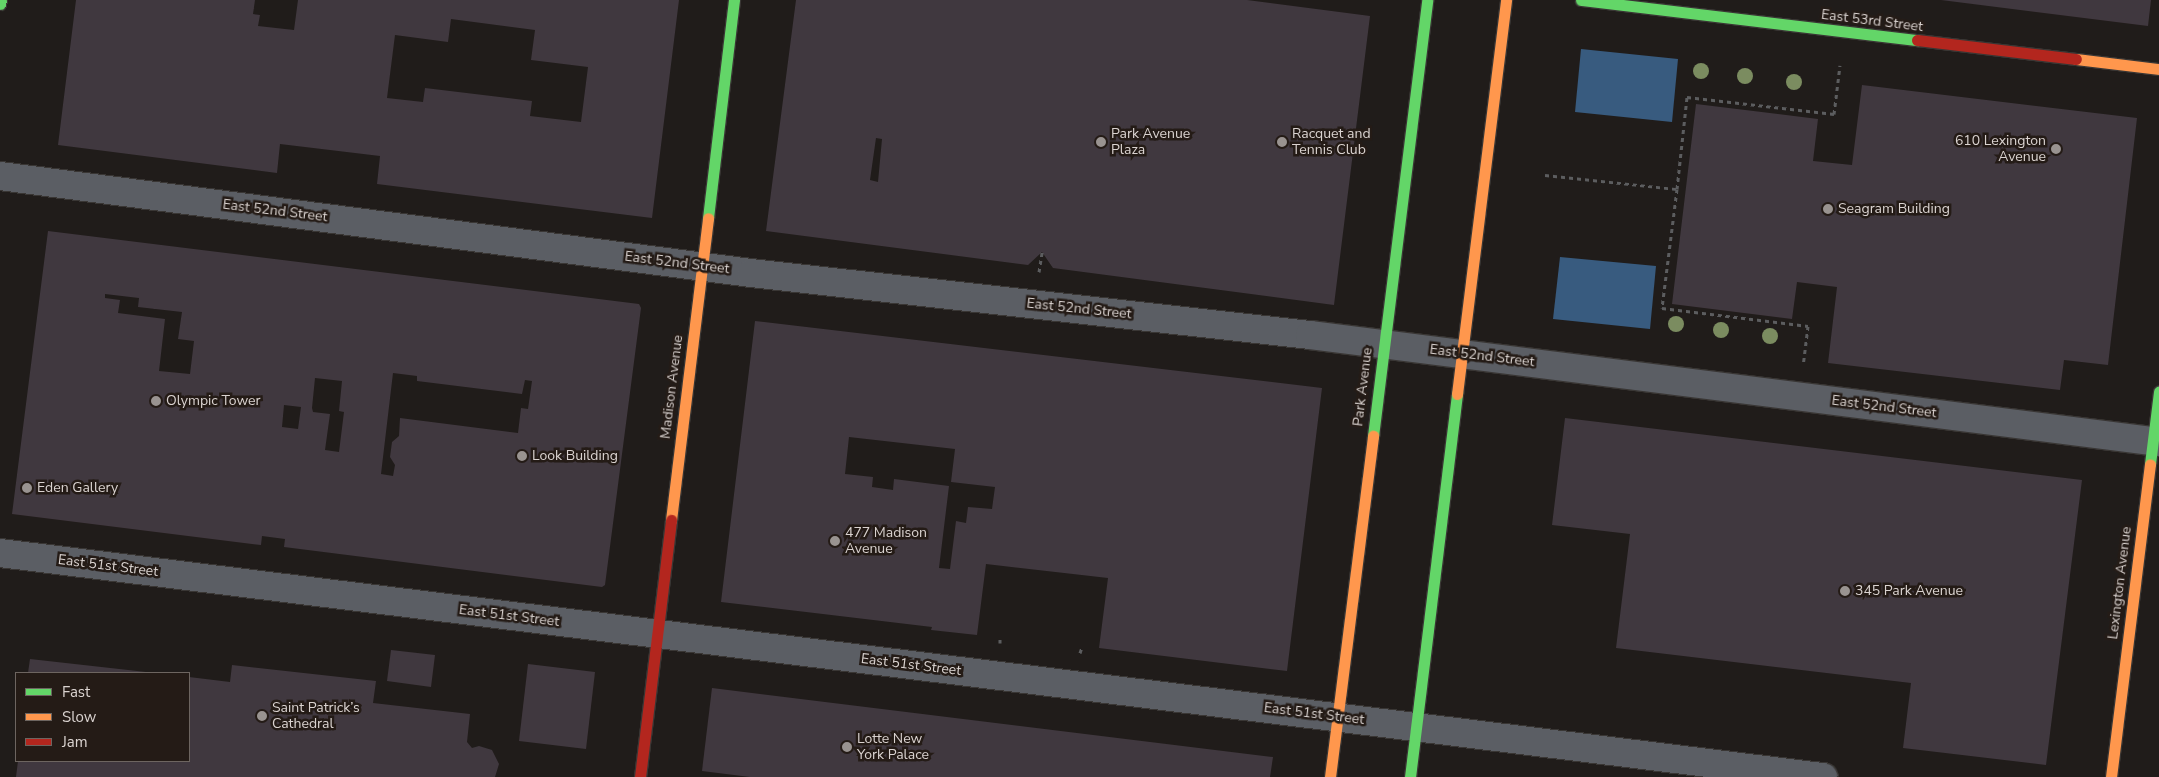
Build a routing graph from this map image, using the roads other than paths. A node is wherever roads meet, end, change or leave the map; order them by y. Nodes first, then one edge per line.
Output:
1 (0, 0) edge
2 (734, 0) edge
3 (1427, 0) edge
4 (1506, 0) edge
5 (1581, 0) edge
6 (0, 4) edge
7 (2159, 69) edge
8 (0, 176) edge
9 (701, 266) junction
10 (1384, 344) junction
11 (1462, 353) junction
12 (2159, 392) edge
13 (2156, 441) edge
14 (0, 552) edge
15 (657, 635) junction
16 (1338, 716) junction
17 (1416, 726) junction
18 (640, 777) edge
19 (1330, 777) edge
20 (1410, 777) edge
21 (1823, 777) edge
22 (2111, 777) edge

1 - 6 main road
2 - 9 main road, Madison Avenue
3 - 10 main road, Park Avenue
4 - 11 main road
5 - 7 main road, East 53rd Street
8 - 9 street, East 52nd Street
9 - 10 street, East 52nd Street
9 - 15 main road, Madison Avenue
10 - 11 street, East 52nd Street
10 - 16 main road, Park Avenue
11 - 13 street, East 52nd Street
11 - 17 main road
12 - 13 main road, Lexington Avenue
13 - 22 main road, Lexington Avenue
14 - 15 street, East 51st Street
15 - 16 street, East 51st Street
15 - 18 main road, Madison Avenue
16 - 17 street, East 51st Street
16 - 19 main road, Park Avenue
17 - 20 main road
17 - 21 street, East 51st Street

